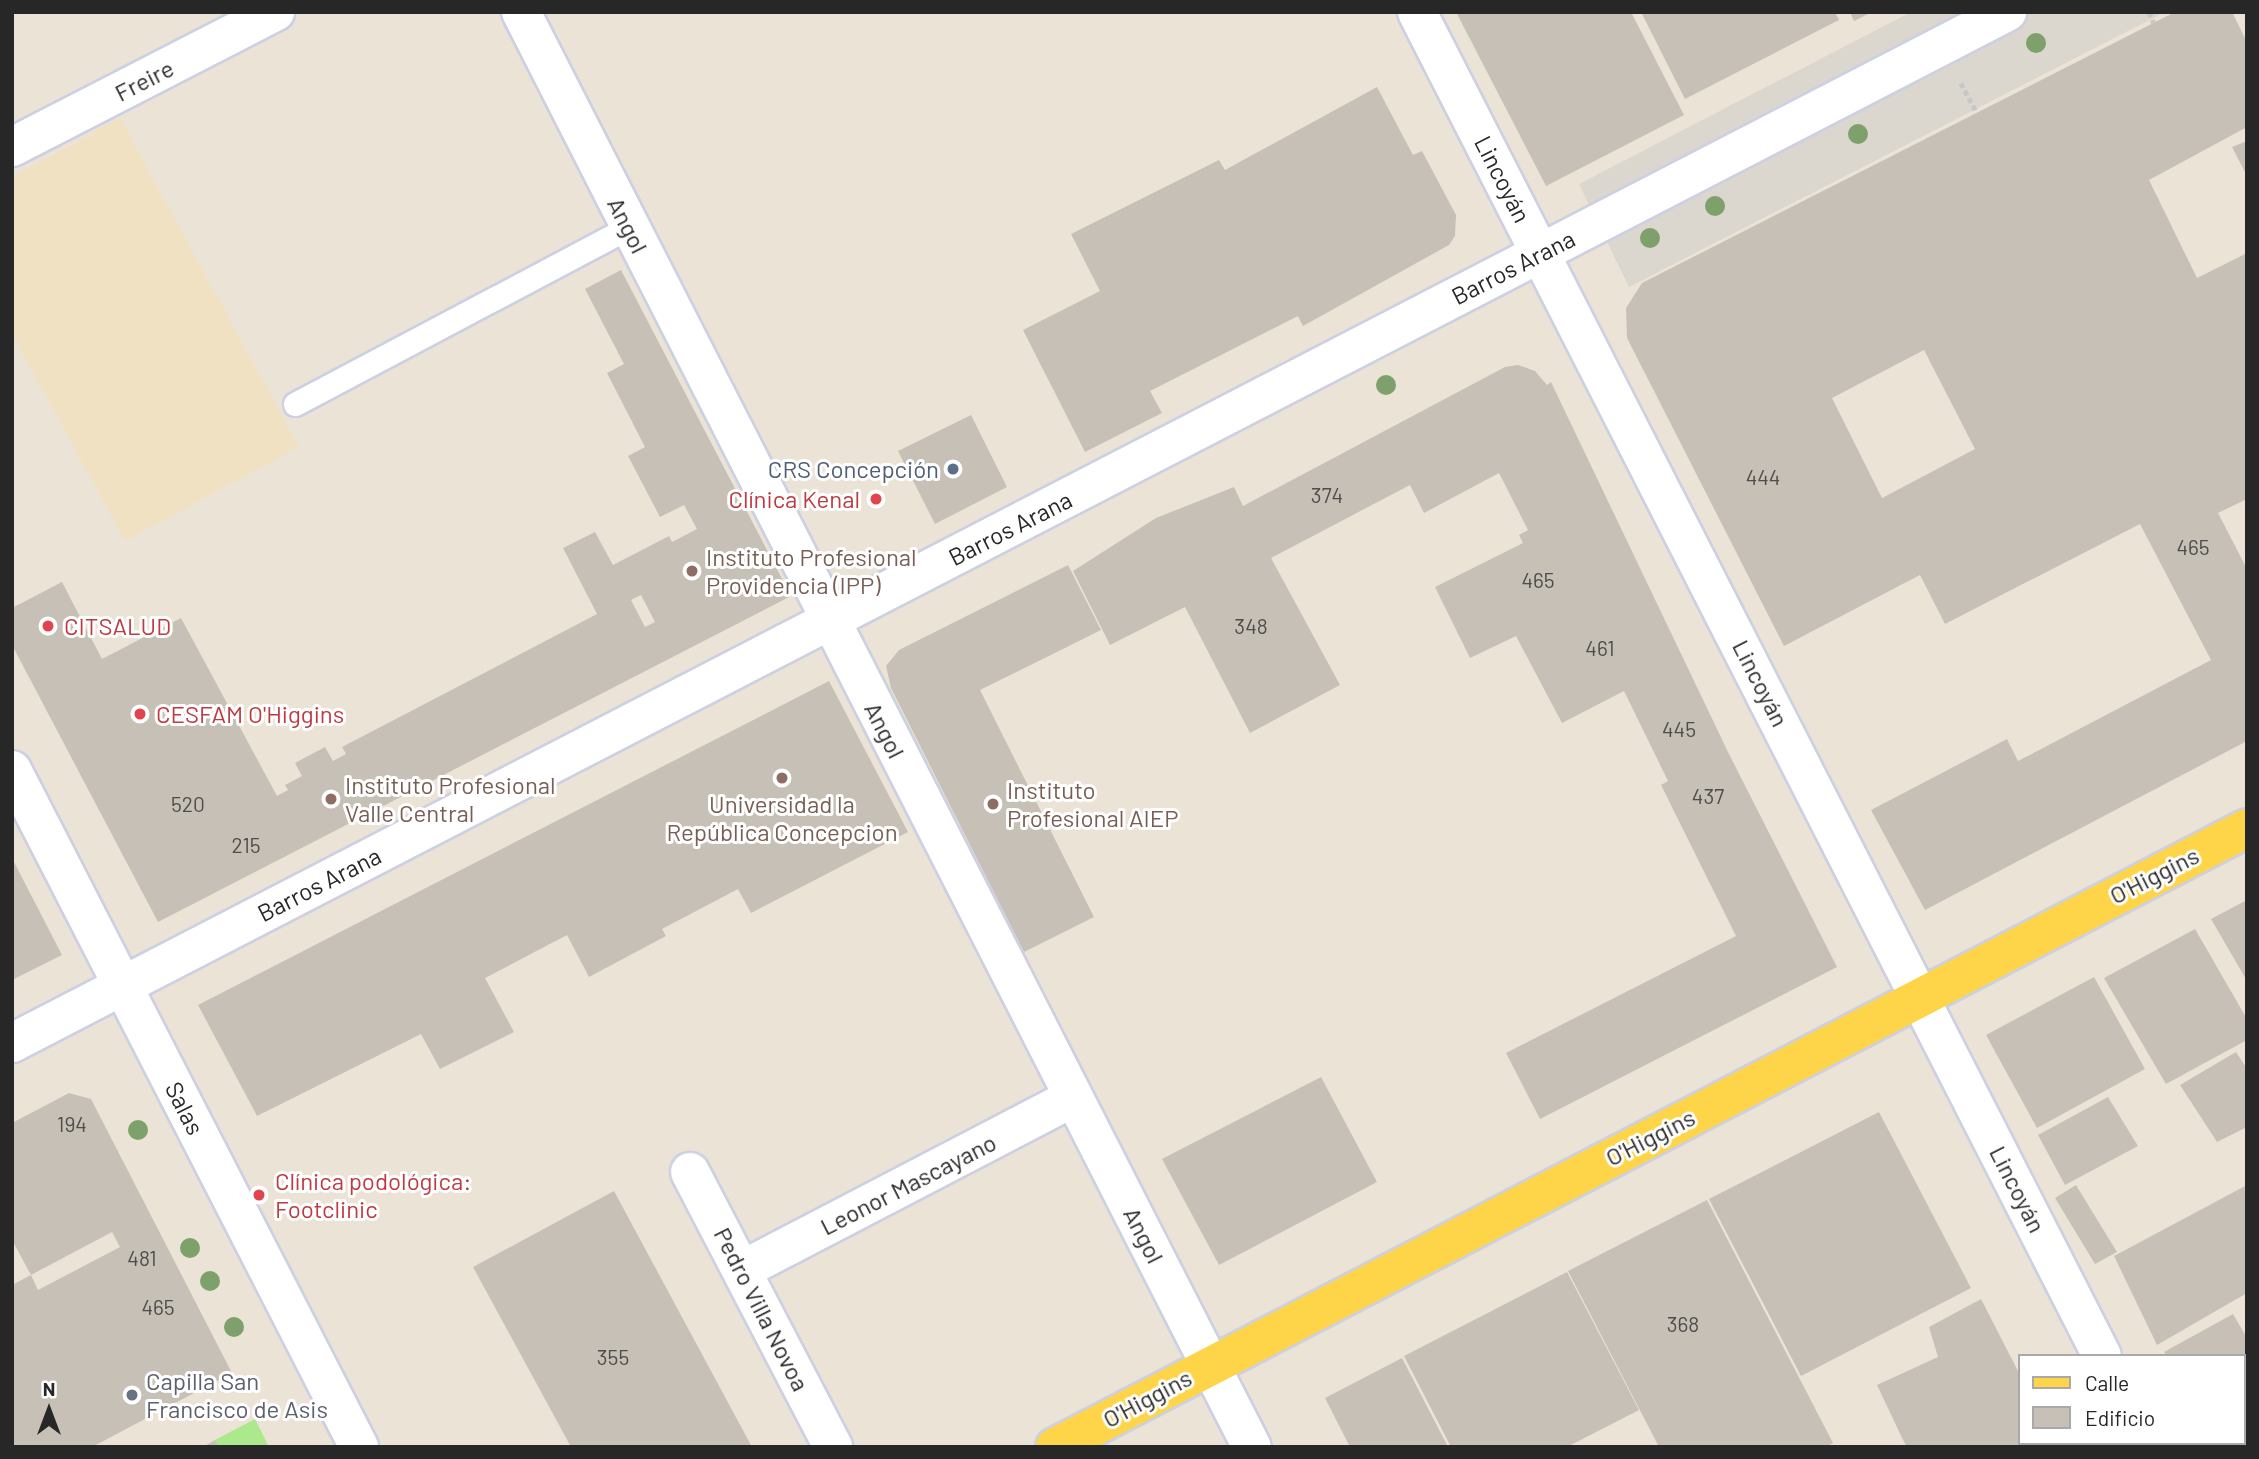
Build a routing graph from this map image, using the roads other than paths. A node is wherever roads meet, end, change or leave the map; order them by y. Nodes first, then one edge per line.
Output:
1 (275, 12) edge
2 (521, 12) edge
3 (1417, 12) edge
4 (2006, 12) edge
5 (12, 148) edge
6 (629, 227) junction
7 (1541, 253) junction
8 (295, 404) dead end
9 (829, 619) junction
10 (12, 769) edge
11 (2247, 828) edge
12 (123, 986) junction
13 (1920, 997) junction
14 (12, 1043) edge
15 (1073, 1098) junction
16 (690, 1172) dead end
17 (742, 1270) junction
18 (2101, 1354) edge
19 (1211, 1365) junction
20 (359, 1447) edge
21 (833, 1447) edge
22 (1055, 1447) edge
23 (1252, 1447) edge

1 - 5 street, Freire
2 - 6 street, Angol
3 - 7 street, Lincoyán
4 - 7 street, Barros Arana
6 - 8 lane
6 - 9 street, Angol
7 - 9 street, Barros Arana
7 - 13 street, Lincoyán
9 - 12 street, Barros Arana
9 - 15 street, Angol
10 - 12 street, Salas
11 - 13 main road, O'Higgins
12 - 14 street, Barros Arana
12 - 20 street, Salas
13 - 18 street, Lincoyán
13 - 19 main road, O'Higgins
15 - 17 street, Leonor Mascayano
15 - 19 street, Angol
16 - 17 street, Pedro Villa Novoa
17 - 21 street, Pedro Villa Novoa
19 - 22 main road, O'Higgins
19 - 23 street, Angol

